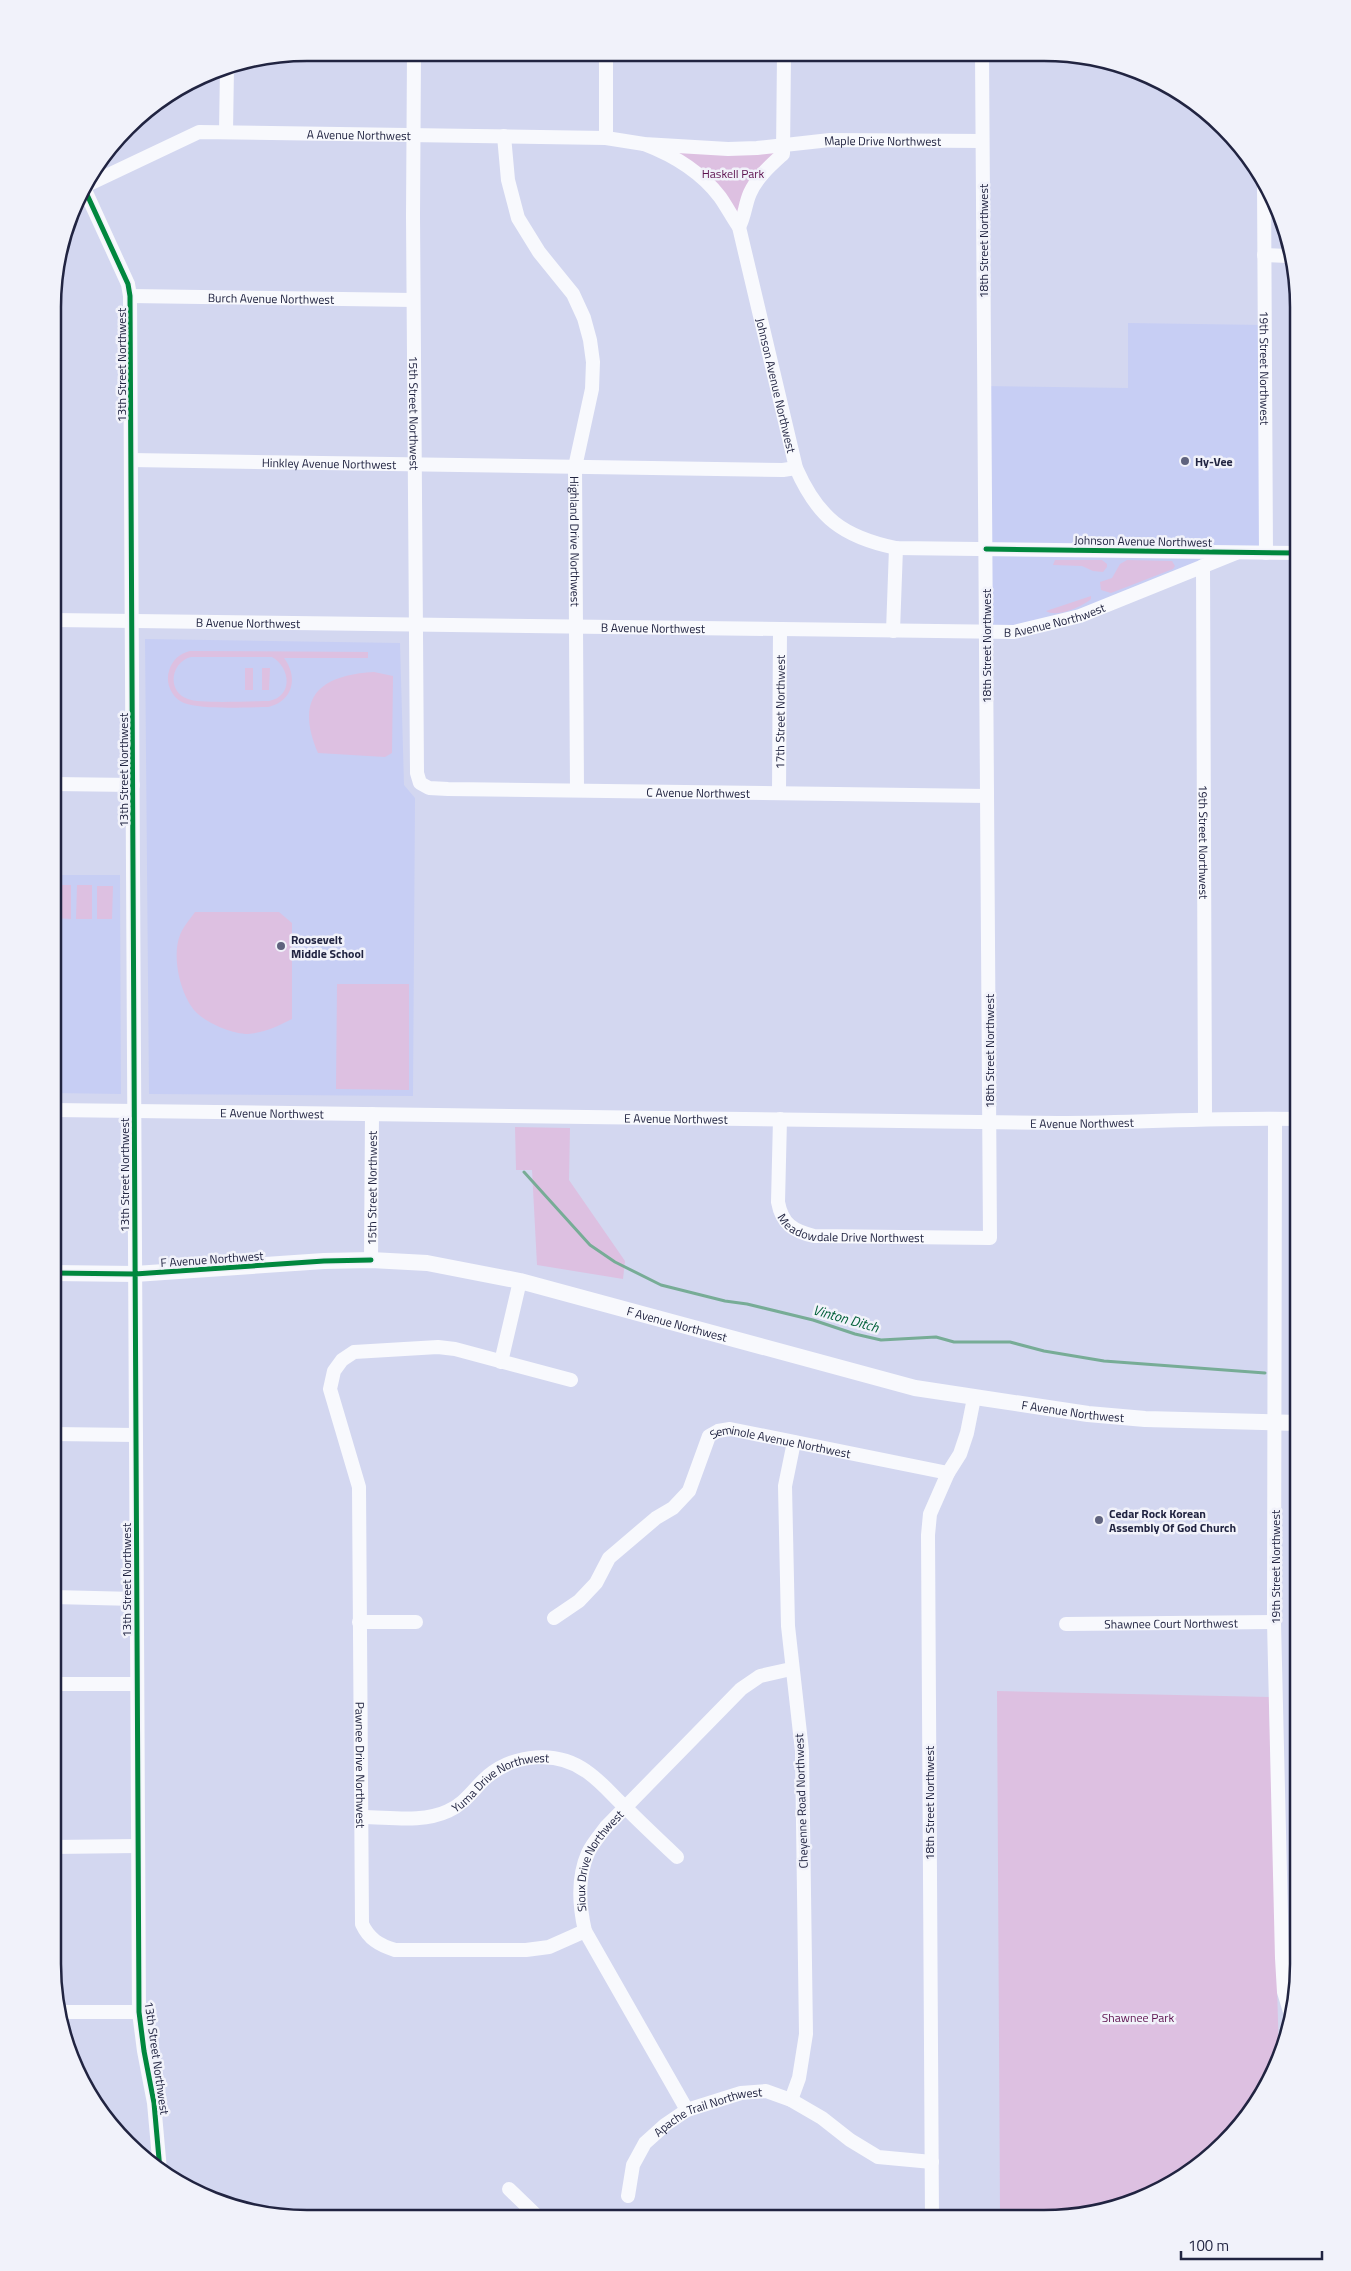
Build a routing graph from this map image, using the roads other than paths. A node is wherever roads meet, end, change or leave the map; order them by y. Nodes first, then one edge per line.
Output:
1 (414, 61) edge
2 (606, 61) edge
3 (784, 61) edge
4 (982, 61) edge
5 (227, 74) edge
6 (226, 132) junction
7 (413, 136) junction
8 (504, 136) junction
9 (606, 138) junction
10 (982, 141) junction
11 (644, 144) junction
12 (783, 146) junction
13 (96, 181) edge
14 (88, 196) edge
15 (1264, 198) edge
16 (739, 227) junction
17 (1264, 255) junction
18 (1284, 256) edge
19 (130, 296) junction
20 (413, 300) junction
21 (131, 460) junction
22 (414, 464) junction
23 (575, 467) junction
24 (796, 468) junction
25 (896, 548) junction
26 (986, 549) junction
27 (1236, 553) junction
28 (1266, 553) junction
29 (1290, 553) edge
30 (1204, 566) junction
31 (61, 620) edge
32 (132, 621) junction
33 (416, 626) junction
34 (575, 627) junction
35 (780, 630) junction
36 (893, 631) junction
37 (986, 633) junction
38 (417, 773) joint
39 (61, 784) edge
40 (133, 785) junction
41 (577, 790) junction
42 (779, 793) junction
43 (988, 796) junction
44 (61, 1110) edge
45 (134, 1111) junction
46 (372, 1114) junction
47 (780, 1119) junction
48 (1205, 1119) junction
49 (1274, 1119) junction
50 (1290, 1119) edge
51 (989, 1121) junction
52 (990, 1238) joint
53 (371, 1260) junction
54 (61, 1273) edge
55 (135, 1274) junction
56 (520, 1281) junction
57 (501, 1362) junction
58 (571, 1380) dead end
59 (974, 1398) junction
60 (1276, 1423) junction
61 (1290, 1423) edge
62 (61, 1434) edge
63 (136, 1435) junction
64 (794, 1442) junction
65 (948, 1473) junction
66 (61, 1597) edge
67 (136, 1599) junction
68 (554, 1618) dead end
69 (359, 1622) junction
70 (416, 1622) dead end
71 (1274, 1622) junction
72 (1066, 1624) dead end
73 (791, 1669) junction
74 (61, 1684) edge
75 (137, 1684) junction
76 (624, 1807) junction
77 (362, 1817) junction
78 (137, 1846) junction
79 (61, 1847) edge
80 (677, 1857) dead end
81 (585, 1931) junction
82 (1287, 2002) edge
83 (66, 2012) edge
84 (139, 2012) junction
85 (791, 2100) junction
86 (687, 2110) junction
87 (159, 2160) edge
88 (932, 2162) junction
89 (509, 2189) dead end
90 (628, 2196) dead end
91 (531, 2210) edge
92 (932, 2210) edge

1 - 7 street, 15th Street Northwest
2 - 9 street
3 - 12 street
4 - 10 street, 18th Street Northwest
5 - 6 street
6 - 7 street, A Avenue Northwest
6 - 13 street, A Avenue Northwest
7 - 8 street, A Avenue Northwest
7 - 20 street, 15th Street Northwest
8 - 9 street, A Avenue Northwest
8 - 23 street, Highland Drive Northwest
9 - 11 street, A Avenue Northwest
10 - 12 street, Maple Drive Northwest
10 - 26 street, 18th Street Northwest
11 - 12 street, Maple Drive Northwest
11 - 16 street, Johnson Avenue Northwest
12 - 16 street
14 - 19 street, 13th Street Northwest
15 - 17 street, 19th Street Northwest
16 - 24 street, Johnson Avenue Northwest
17 - 18 street
17 - 28 street, 19th Street Northwest
19 - 20 street, Burch Avenue Northwest
19 - 21 street, 13th Street Northwest
20 - 22 street, 15th Street Northwest
21 - 22 street, Hinkley Avenue Northwest
21 - 32 street, 13th Street Northwest
22 - 23 street, Hinkley Avenue Northwest
22 - 33 street, 15th Street Northwest
23 - 24 street, Hinkley Avenue Northwest
23 - 34 street, Highland Drive Northwest
24 - 25 street, Johnson Avenue Northwest
25 - 26 street, Johnson Avenue Northwest
25 - 36 street
26 - 27 street, Johnson Avenue Northwest
26 - 37 street, 18th Street Northwest
27 - 28 street, Johnson Avenue Northwest
27 - 30 street, B Avenue Northwest
28 - 29 street, Johnson Avenue Northwest
30 - 37 street, B Avenue Northwest
30 - 48 street, 19th Street Northwest
31 - 32 street, B Avenue Northwest
32 - 33 street, B Avenue Northwest
32 - 40 street, 13th Street Northwest
33 - 34 street, B Avenue Northwest
33 - 38 street, 15th Street Northwest
34 - 35 street, B Avenue Northwest
34 - 41 street, Highland Drive Northwest
35 - 36 street, B Avenue Northwest
35 - 42 street, 17th Street Northwest
36 - 37 street, B Avenue Northwest
37 - 43 street, 18th Street Northwest
38 - 41 street, C Avenue Northwest
39 - 40 street
40 - 45 street, 13th Street Northwest
41 - 42 street, C Avenue Northwest
42 - 43 street, C Avenue Northwest
43 - 51 street, 18th Street Northwest
44 - 45 street, E Avenue Northwest
45 - 46 street, E Avenue Northwest
45 - 55 street, 13th Street Northwest
46 - 47 street, E Avenue Northwest
46 - 53 street, 15th Street Northwest
47 - 51 street, E Avenue Northwest
47 - 52 street, Meadowdale Drive Northwest
48 - 49 street, E Avenue Northwest
48 - 51 street, E Avenue Northwest
49 - 50 street, E Avenue Northwest
49 - 60 street, 19th Street Northwest
51 - 52 street, 18th Street Northwest
53 - 55 main road, F Avenue Northwest
53 - 56 main road, F Avenue Northwest
54 - 55 main road, F Avenue Northwest
55 - 63 street, 13th Street Northwest
56 - 57 street
56 - 59 main road, F Avenue Northwest
57 - 58 street
57 - 69 street, Pawnee Drive Northwest
59 - 60 main road, F Avenue Northwest
59 - 65 street, 18th Street Northwest
60 - 61 main road, F Avenue Northwest
60 - 71 street, 19th Street Northwest
62 - 63 street
63 - 67 street, 13th Street Northwest
64 - 65 street, Seminole Avenue Northwest
64 - 68 street, Seminole Avenue Northwest
64 - 73 street, Cheyenne Road Northwest
65 - 88 street, 18th Street Northwest
66 - 67 street
67 - 75 street, 13th Street Northwest
69 - 70 street
69 - 77 street, Pawnee Drive Northwest
71 - 72 street, Shawnee Court Northwest
71 - 82 street, 19th Street Northwest
73 - 76 street, Sioux Drive Northwest
73 - 85 street, Cheyenne Road Northwest
74 - 75 street
75 - 78 street, 13th Street Northwest
76 - 77 street, Yuma Drive Northwest
76 - 80 street, Yuma Drive Northwest
76 - 81 street, Sioux Drive Northwest
77 - 81 street, Pawnee Drive Northwest
78 - 79 street
78 - 84 street, 13th Street Northwest
81 - 86 street, Sioux Drive Northwest
83 - 84 street
84 - 87 street, 13th Street Northwest
85 - 86 street, Apache Trail Northwest
85 - 88 street, Apache Trail Northwest
86 - 90 street, Apache Trail Northwest
88 - 92 street, 18th Street Northwest
89 - 91 street

